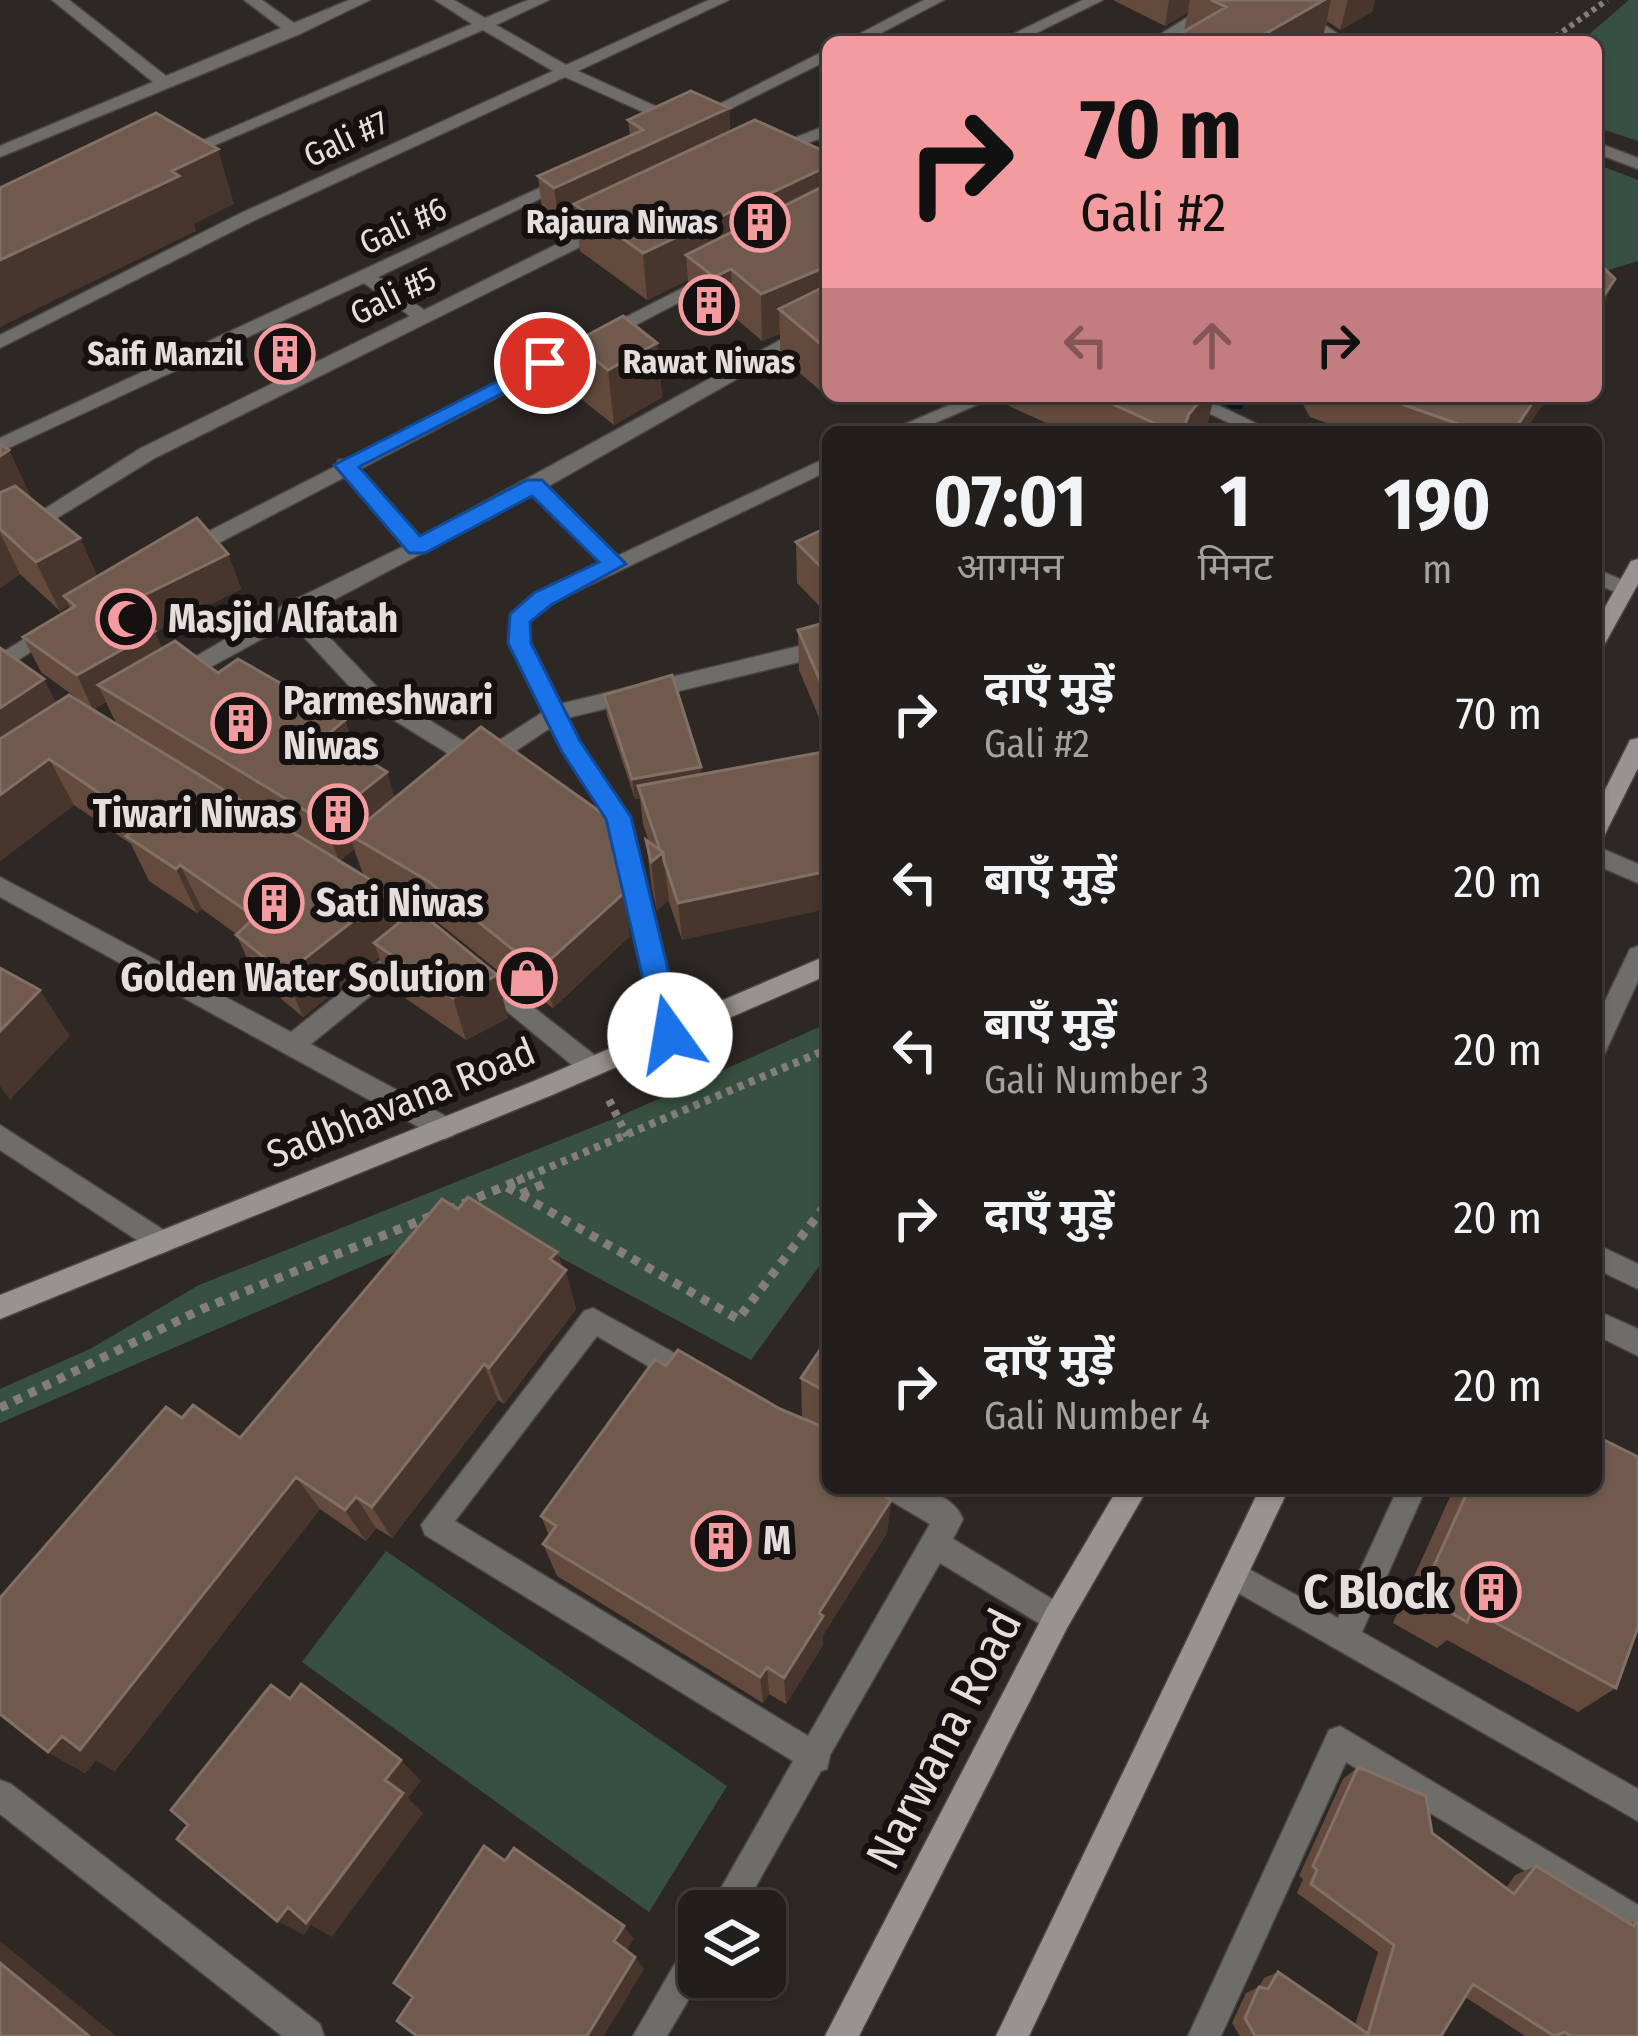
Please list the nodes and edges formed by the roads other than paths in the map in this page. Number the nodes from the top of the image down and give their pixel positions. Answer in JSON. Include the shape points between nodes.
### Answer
{"nodes":[{"id":1,"x":60,"y":0,"type":"edge"},
{"id":2,"x":252,"y":0,"type":"edge"},
{"id":3,"x":362,"y":0,"type":"edge"},
{"id":4,"x":443,"y":0,"type":"edge"},
{"id":5,"x":541,"y":0,"type":"edge"},
{"id":6,"x":722,"y":0,"type":"edge"},
{"id":7,"x":936,"y":0,"type":"edge"},
{"id":8,"x":1095,"y":0,"type":"edge"},
{"id":9,"x":1194,"y":0,"type":"edge"},
{"id":10,"x":1276,"y":0,"type":"edge"},
{"id":11,"x":1219,"y":5,"type":"edge"},
{"id":12,"x":486,"y":24,"type":"junction"},
{"id":13,"x":295,"y":31,"type":"junction"},
{"id":14,"x":864,"y":36,"type":"edge"},
{"id":15,"x":1018,"y":36,"type":"edge"},
{"id":16,"x":1166,"y":36,"type":"edge"},
{"id":17,"x":1333,"y":36,"type":"edge"},
{"id":18,"x":822,"y":57,"type":"edge"},
{"id":19,"x":566,"y":72,"type":"junction"},
{"id":20,"x":162,"y":81,"type":"junction"},
{"id":21,"x":686,"y":125,"type":"junction"},
{"id":22,"x":822,"y":132,"type":"edge"},
{"id":23,"x":666,"y":135,"type":"edge"},
{"id":24,"x":717,"y":138,"type":"edge"},
{"id":25,"x":1602,"y":149,"type":"edge"},
{"id":26,"x":0,"y":152,"type":"edge"},
{"id":27,"x":758,"y":156,"type":"edge"},
{"id":28,"x":166,"y":160,"type":"edge"},
{"id":29,"x":1638,"y":164,"type":"edge"},
{"id":30,"x":584,"y":173,"type":"edge"},
{"id":31,"x":626,"y":218,"type":"edge"},
{"id":32,"x":741,"y":263,"type":"edge"},
{"id":33,"x":365,"y":276,"type":"junction"},
{"id":34,"x":420,"y":315,"type":"junction"},
{"id":35,"x":822,"y":323,"type":"edge"},
{"id":36,"x":0,"y":342,"type":"edge"},
{"id":37,"x":973,"y":402,"type":"edge"},
{"id":38,"x":1180,"y":402,"type":"edge"},
{"id":39,"x":1221,"y":413,"type":"junction"},
{"id":40,"x":911,"y":426,"type":"edge"},
{"id":41,"x":1213,"y":426,"type":"edge"},
{"id":42,"x":1251,"y":426,"type":"edge"},
{"id":43,"x":0,"y":446,"type":"edge"},
{"id":44,"x":345,"y":465,"type":"junction"},
{"id":45,"x":822,"y":467,"type":"edge"},
{"id":46,"x":535,"y":485,"type":"junction"},
{"id":47,"x":0,"y":546,"type":"edge"},
{"id":48,"x":417,"y":547,"type":"junction"},
{"id":49,"x":614,"y":564,"type":"junction"},
{"id":50,"x":161,"y":566,"type":"edge"},
{"id":51,"x":1638,"y":566,"type":"edge"},
{"id":52,"x":1602,"y":579,"type":"edge"},
{"id":53,"x":1625,"y":589,"type":"junction"},
{"id":54,"x":291,"y":610,"type":"junction"},
{"id":55,"x":65,"y":621,"type":"edge"},
{"id":56,"x":1602,"y":631,"type":"edge"},
{"id":57,"x":822,"y":648,"type":"edge"},
{"id":58,"x":7,"y":664,"type":"edge"},
{"id":59,"x":152,"y":691,"type":"edge"},
{"id":60,"x":557,"y":713,"type":"junction"},
{"id":61,"x":1638,"y":746,"type":"edge"},
{"id":62,"x":1602,"y":818,"type":"edge"},
{"id":63,"x":1602,"y":858,"type":"edge"},
{"id":64,"x":1638,"y":874,"type":"edge"},
{"id":65,"x":0,"y":886,"type":"edge"},
{"id":66,"x":430,"y":935,"type":"edge"},
{"id":67,"x":1638,"y":956,"type":"edge"},
{"id":68,"x":463,"y":962,"type":"edge"},
{"id":69,"x":822,"y":968,"type":"edge"},
{"id":70,"x":1602,"y":1033,"type":"edge"},
{"id":71,"x":670,"y":1035,"type":"junction"},
{"id":72,"x":295,"y":1043,"type":"junction"},
{"id":73,"x":592,"y":1066,"type":"junction"},
{"id":74,"x":444,"y":1128,"type":"junction"},
{"id":75,"x":0,"y":1136,"type":"edge"},
{"id":76,"x":161,"y":1242,"type":"junction"},
{"id":77,"x":1602,"y":1259,"type":"edge"},
{"id":78,"x":1638,"y":1277,"type":"edge"},
{"id":79,"x":0,"y":1307,"type":"edge"},
{"id":80,"x":1602,"y":1325,"type":"edge"},
{"id":81,"x":1638,"y":1343,"type":"edge"},
{"id":82,"x":728,"y":1397,"type":"edge"},
{"id":83,"x":906,"y":1494,"type":"edge"},
{"id":84,"x":1130,"y":1494,"type":"edge"},
{"id":85,"x":1271,"y":1494,"type":"edge"},
{"id":86,"x":1409,"y":1494,"type":"edge"},
{"id":87,"x":937,"y":1546,"type":"junction"},
{"id":88,"x":1234,"y":1575,"type":"junction"},
{"id":89,"x":1057,"y":1618,"type":"junction"},
{"id":90,"x":1345,"y":1637,"type":"junction"},
{"id":91,"x":815,"y":1759,"type":"junction"},
{"id":92,"x":0,"y":1795,"type":"edge"},
{"id":93,"x":1638,"y":1806,"type":"edge"},
{"id":94,"x":737,"y":1890,"type":"edge"},
{"id":95,"x":1638,"y":1923,"type":"edge"},
{"id":96,"x":678,"y":1987,"type":"edge"},
{"id":97,"x":1020,"y":2032,"type":"edge"},
{"id":98,"x":308,"y":2036,"type":"edge"},
{"id":99,"x":649,"y":2036,"type":"edge"},
{"id":100,"x":841,"y":2036,"type":"edge"},
{"id":101,"x":1204,"y":2036,"type":"edge"}],
"edges":[{"from":1,"to":20,"type":"street"},
{"from":2,"to":13,"type":"street"},
{"from":3,"to":13,"type":"street"},
{"from":4,"to":12,"type":"street"},
{"from":5,"to":12,"type":"street"},
{"from":6,"to":19,"type":"street","name":"Gali #7"},
{"from":7,"to":14,"type":"street"},
{"from":8,"to":15,"type":"street"},
{"from":9,"to":11,"type":"street"},
{"from":10,"to":17,"type":"street"},
{"from":11,"to":16,"type":"street"},
{"from":12,"to":19,"type":"street"},
{"from":12,"to":28,"type":"street"},
{"from":13,"to":20,"type":"street"},
{"from":18,"to":21,"type":"street"},
{"from":19,"to":21,"type":"street"},
{"from":19,"to":36,"type":"street","name":"Gali #7","via":[[245,218]]},
{"from":20,"to":26,"type":"street"},
{"from":21,"to":23,"type":"street"},
{"from":21,"to":24,"type":"street"},
{"from":22,"to":27,"type":"street"},
{"from":25,"to":29,"type":"street"},
{"from":30,"to":33,"type":"street","name":"Gali #6"},
{"from":31,"to":34,"type":"street","name":"Gali #5"},
{"from":32,"to":44,"type":"street"},
{"from":33,"to":34,"type":"street"},
{"from":33,"to":43,"type":"street","name":"Gali #6"},
{"from":34,"to":47,"type":"street","name":"Gali #5","via":[[148,453]]},
{"from":35,"to":46,"type":"street"},
{"from":37,"to":40,"type":"street"},
{"from":38,"to":39,"type":"street"},
{"from":39,"to":41,"type":"street"},
{"from":39,"to":42,"type":"street"},
{"from":44,"to":48,"type":"street"},
{"from":44,"to":50,"type":"street"},
{"from":45,"to":49,"type":"street"},
{"from":46,"to":48,"type":"street"},
{"from":46,"to":49,"type":"street"},
{"from":48,"to":54,"type":"street"},
{"from":49,"to":60,"type":"street","via":[[518,620],[520,643]]},
{"from":51,"to":53,"type":"main road"},
{"from":52,"to":53,"type":"street"},
{"from":53,"to":56,"type":"main road"},
{"from":54,"to":59,"type":"street"},
{"from":54,"to":60,"type":"street","via":[[371,695],[472,770]]},
{"from":55,"to":58,"type":"street"},
{"from":57,"to":60,"type":"street"},
{"from":60,"to":71,"type":"street","via":[[570,746],[630,814]]},
{"from":61,"to":62,"type":"main road"},
{"from":63,"to":64,"type":"street"},
{"from":65,"to":72,"type":"street"},
{"from":66,"to":72,"type":"street"},
{"from":67,"to":70,"type":"street"},
{"from":68,"to":73,"type":"street"},
{"from":69,"to":71,"type":"main road","name":"Sadbhavana Road"},
{"from":71,"to":73,"type":"main road","name":"Sadbhavana Road"},
{"from":72,"to":74,"type":"street"},
{"from":73,"to":74,"type":"main road","name":"Sadbhavana Road"},
{"from":74,"to":76,"type":"main road","name":"Sadbhavana Road"},
{"from":75,"to":76,"type":"street"},
{"from":76,"to":79,"type":"main road","name":"Sadbhavana Road"},
{"from":77,"to":78,"type":"street"},
{"from":80,"to":81,"type":"street"},
{"from":82,"to":91,"type":"street","via":[[592,1320],[435,1525]]},
{"from":83,"to":87,"type":"street","via":[[949,1519]]},
{"from":84,"to":89,"type":"main road","name":"Narwana Road"},
{"from":85,"to":88,"type":"main road"},
{"from":86,"to":90,"type":"street"},
{"from":87,"to":89,"type":"street"},
{"from":87,"to":91,"type":"street"},
{"from":88,"to":90,"type":"street"},
{"from":88,"to":97,"type":"main road"},
{"from":89,"to":100,"type":"main road","name":"Narwana Road"},
{"from":90,"to":93,"type":"street"},
{"from":91,"to":94,"type":"street"},
{"from":92,"to":98,"type":"street"},
{"from":95,"to":101,"type":"street","via":[[1340,1741]]},
{"from":96,"to":99,"type":"street"}]}
